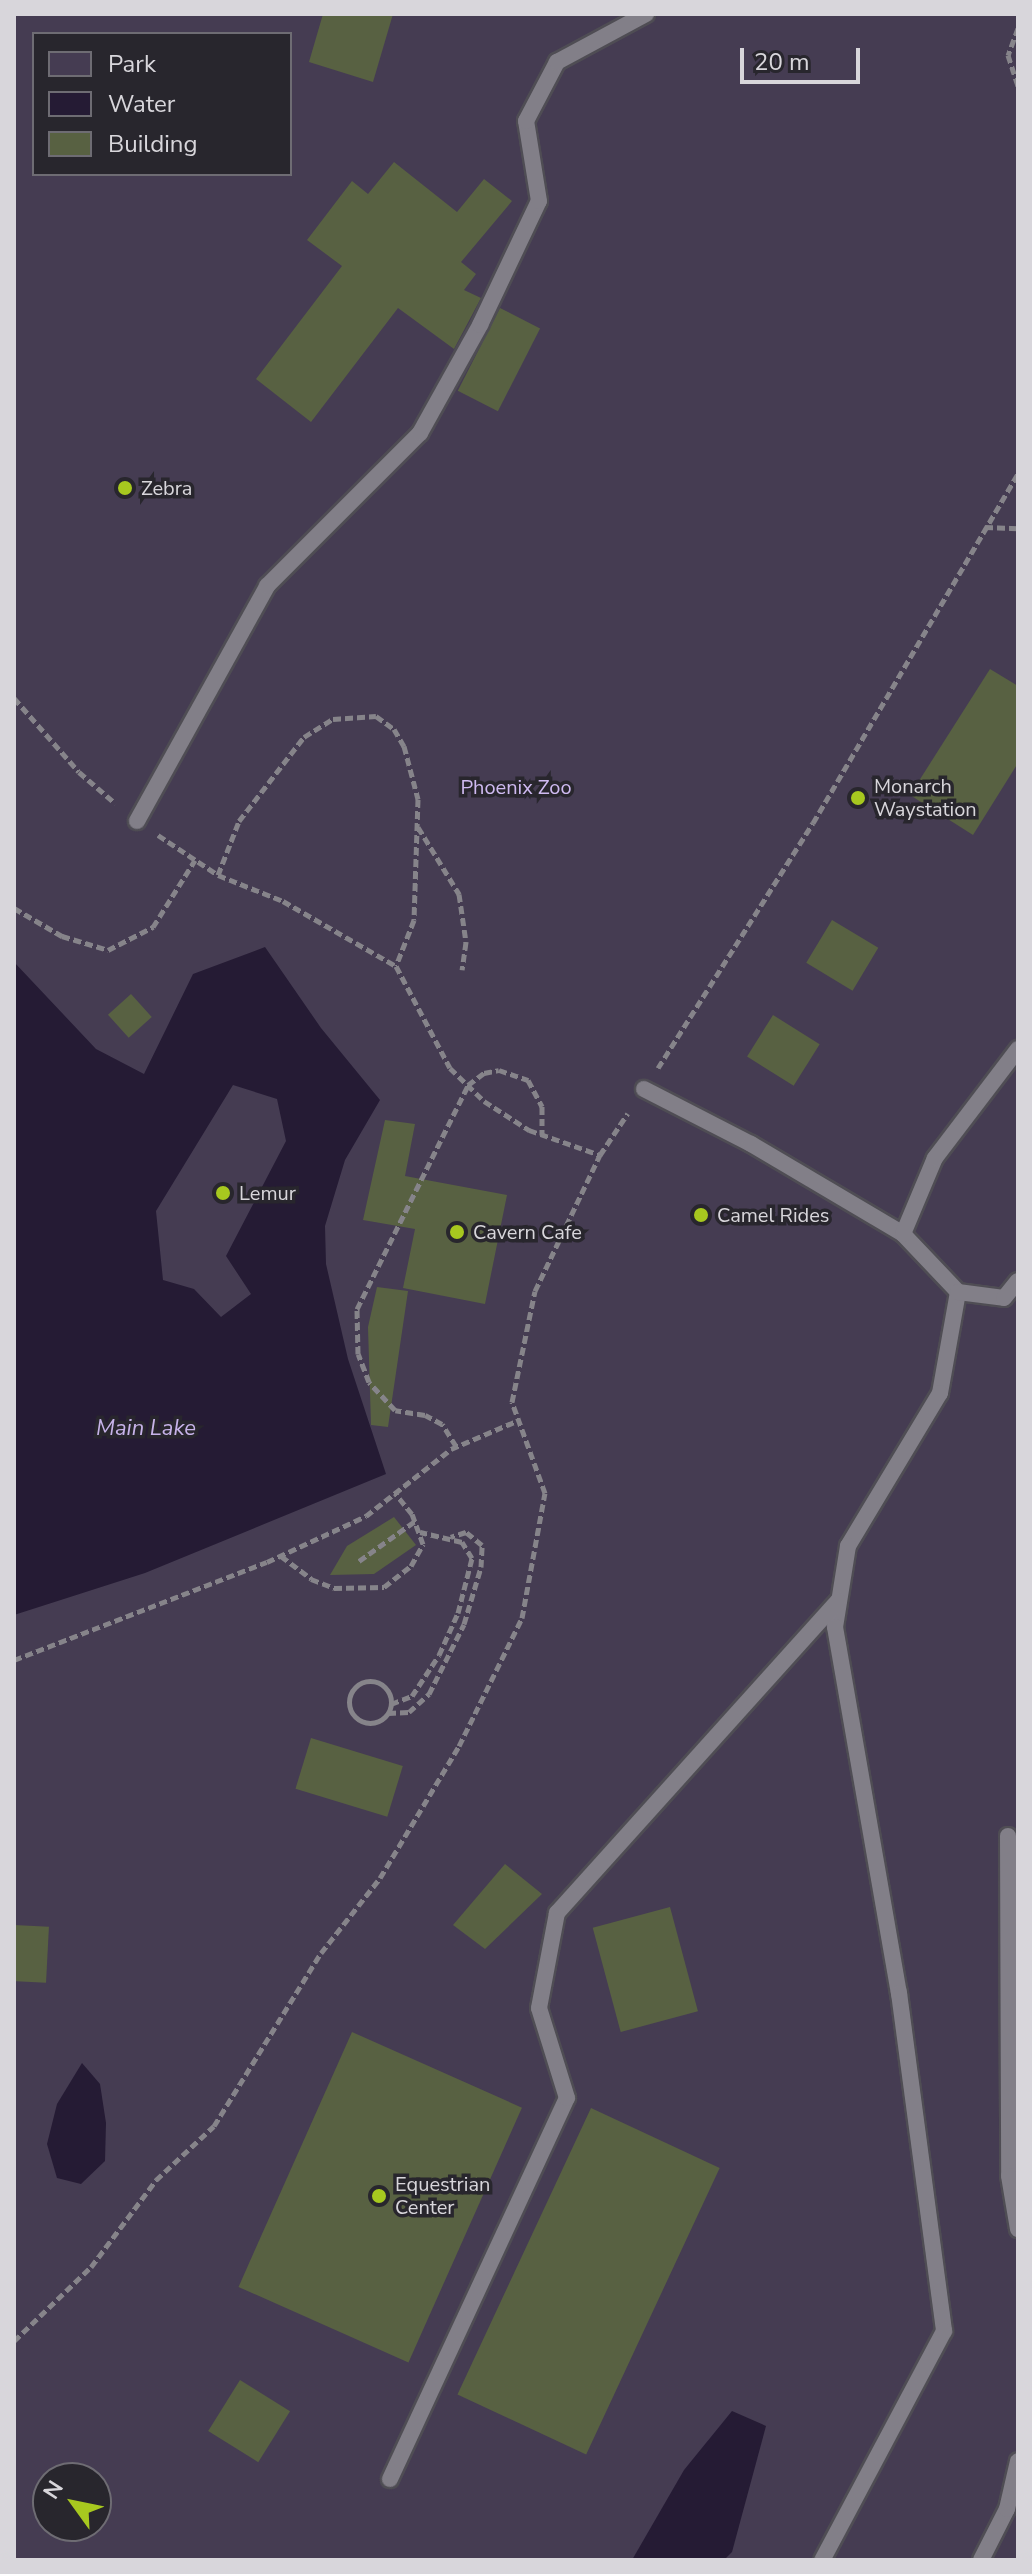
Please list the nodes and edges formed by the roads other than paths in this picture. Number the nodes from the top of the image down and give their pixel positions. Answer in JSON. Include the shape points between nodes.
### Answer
{"nodes":[{"id":1,"x":646,"y":14,"type":"edge"},
{"id":2,"x":137,"y":821,"type":"road end"},
{"id":3,"x":1018,"y":1049,"type":"edge"},
{"id":4,"x":644,"y":1089,"type":"road end"},
{"id":5,"x":903,"y":1234,"type":"junction"},
{"id":6,"x":1018,"y":1281,"type":"edge"},
{"id":7,"x":958,"y":1292,"type":"junction"},
{"id":8,"x":839,"y":1599,"type":"junction"},
{"id":9,"x":1008,"y":1836,"type":"dead end"},
{"id":10,"x":1018,"y":2229,"type":"edge"},
{"id":11,"x":1018,"y":2461,"type":"edge"},
{"id":12,"x":390,"y":2479,"type":"dead end"},
{"id":13,"x":822,"y":2560,"type":"edge"},
{"id":14,"x":981,"y":2560,"type":"edge"}],
"edges":[{"from":1,"to":2,"type":"lane","via":[[557,62],[526,121],[539,201],[428,420],[267,586]]},
{"from":3,"to":5,"type":"lane","via":[[935,1158]]},
{"from":4,"to":5,"type":"lane","via":[[751,1144]]},
{"from":5,"to":7,"type":"lane"},
{"from":6,"to":7,"type":"lane","via":[[1004,1298]]},
{"from":7,"to":8,"type":"lane","via":[[940,1393],[848,1546]]},
{"from":8,"to":12,"type":"lane","via":[[557,1913],[539,2008],[567,2098]]},
{"from":8,"to":13,"type":"lane","via":[[835,1627],[899,1993],[944,2331]]},
{"from":9,"to":10,"type":"lane","via":[[1009,2176]]},
{"from":11,"to":14,"type":"lane","via":[[1007,2509]]}]}
